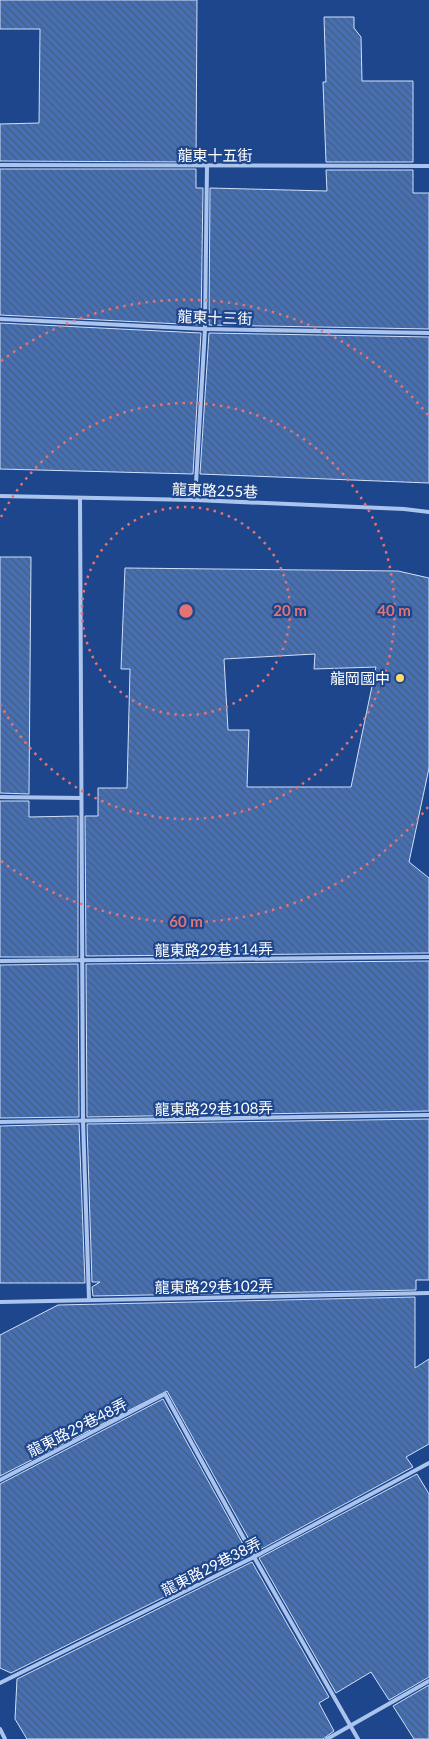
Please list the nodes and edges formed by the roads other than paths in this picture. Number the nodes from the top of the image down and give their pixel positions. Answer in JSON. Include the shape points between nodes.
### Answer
{"nodes":[{"id":1,"x":0,"y":165,"type":"edge"},
{"id":2,"x":207,"y":166,"type":"junction"},
{"id":3,"x":429,"y":166,"type":"edge"},
{"id":4,"x":0,"y":319,"type":"edge"},
{"id":5,"x":204,"y":329,"type":"junction"},
{"id":6,"x":429,"y":334,"type":"edge"},
{"id":7,"x":0,"y":496,"type":"edge"},
{"id":8,"x":80,"y":499,"type":"junction"},
{"id":9,"x":195,"y":500,"type":"junction"},
{"id":10,"x":429,"y":512,"type":"edge"},
{"id":11,"x":0,"y":797,"type":"edge"},
{"id":12,"x":81,"y":798,"type":"junction"},
{"id":13,"x":429,"y":957,"type":"edge"},
{"id":14,"x":0,"y":961,"type":"edge"},
{"id":15,"x":82,"y":961,"type":"junction"},
{"id":16,"x":429,"y":1115,"type":"edge"},
{"id":17,"x":84,"y":1121,"type":"junction"},
{"id":18,"x":0,"y":1122,"type":"edge"},
{"id":19,"x":429,"y":1293,"type":"edge"},
{"id":20,"x":89,"y":1299,"type":"junction"},
{"id":21,"x":0,"y":1302,"type":"edge"},
{"id":22,"x":429,"y":1463,"type":"edge"},
{"id":23,"x":0,"y":1480,"type":"edge"},
{"id":24,"x":254,"y":1558,"type":"junction"},
{"id":25,"x":0,"y":1682,"type":"edge"},
{"id":26,"x":429,"y":1682,"type":"edge"},
{"id":27,"x":350,"y":1726,"type":"junction"},
{"id":28,"x":0,"y":1729,"type":"edge"},
{"id":29,"x":5,"y":1739,"type":"edge"},
{"id":30,"x":327,"y":1739,"type":"edge"},
{"id":31,"x":358,"y":1739,"type":"edge"}],
"edges":[{"from":1,"to":2,"type":"lane","name":"龍東十五街"},
{"from":2,"to":3,"type":"lane","name":"龍東十五街"},
{"from":2,"to":5,"type":"lane"},
{"from":4,"to":5,"type":"lane","name":"龍東十三街"},
{"from":5,"to":6,"type":"lane","name":"龍東十三街"},
{"from":5,"to":9,"type":"lane"},
{"from":7,"to":8,"type":"lane","name":"龍東路255巷"},
{"from":8,"to":9,"type":"lane","name":"龍東路255巷"},
{"from":8,"to":12,"type":"lane"},
{"from":9,"to":10,"type":"lane","name":"龍東路255巷"},
{"from":11,"to":12,"type":"lane"},
{"from":12,"to":15,"type":"lane"},
{"from":13,"to":15,"type":"lane","name":"龍東路29巷114弄"},
{"from":14,"to":15,"type":"lane","name":"龍東路29巷114弄"},
{"from":15,"to":17,"type":"lane"},
{"from":16,"to":17,"type":"lane","name":"龍東路29巷108弄"},
{"from":17,"to":18,"type":"lane","name":"龍東路29巷108弄"},
{"from":17,"to":20,"type":"lane"},
{"from":19,"to":20,"type":"lane","name":"龍東路29巷102弄"},
{"from":20,"to":21,"type":"lane","name":"龍東路29巷102弄"},
{"from":22,"to":24,"type":"lane","name":"龍東路29巷38弄"},
{"from":23,"to":24,"type":"lane","name":"龍東路29巷48弄","via":[[165,1394]]},
{"from":24,"to":25,"type":"lane","name":"龍東路29巷38弄"},
{"from":24,"to":27,"type":"lane"},
{"from":26,"to":27,"type":"lane"},
{"from":27,"to":30,"type":"lane"},
{"from":27,"to":31,"type":"lane"},
{"from":28,"to":29,"type":"lane"}]}
